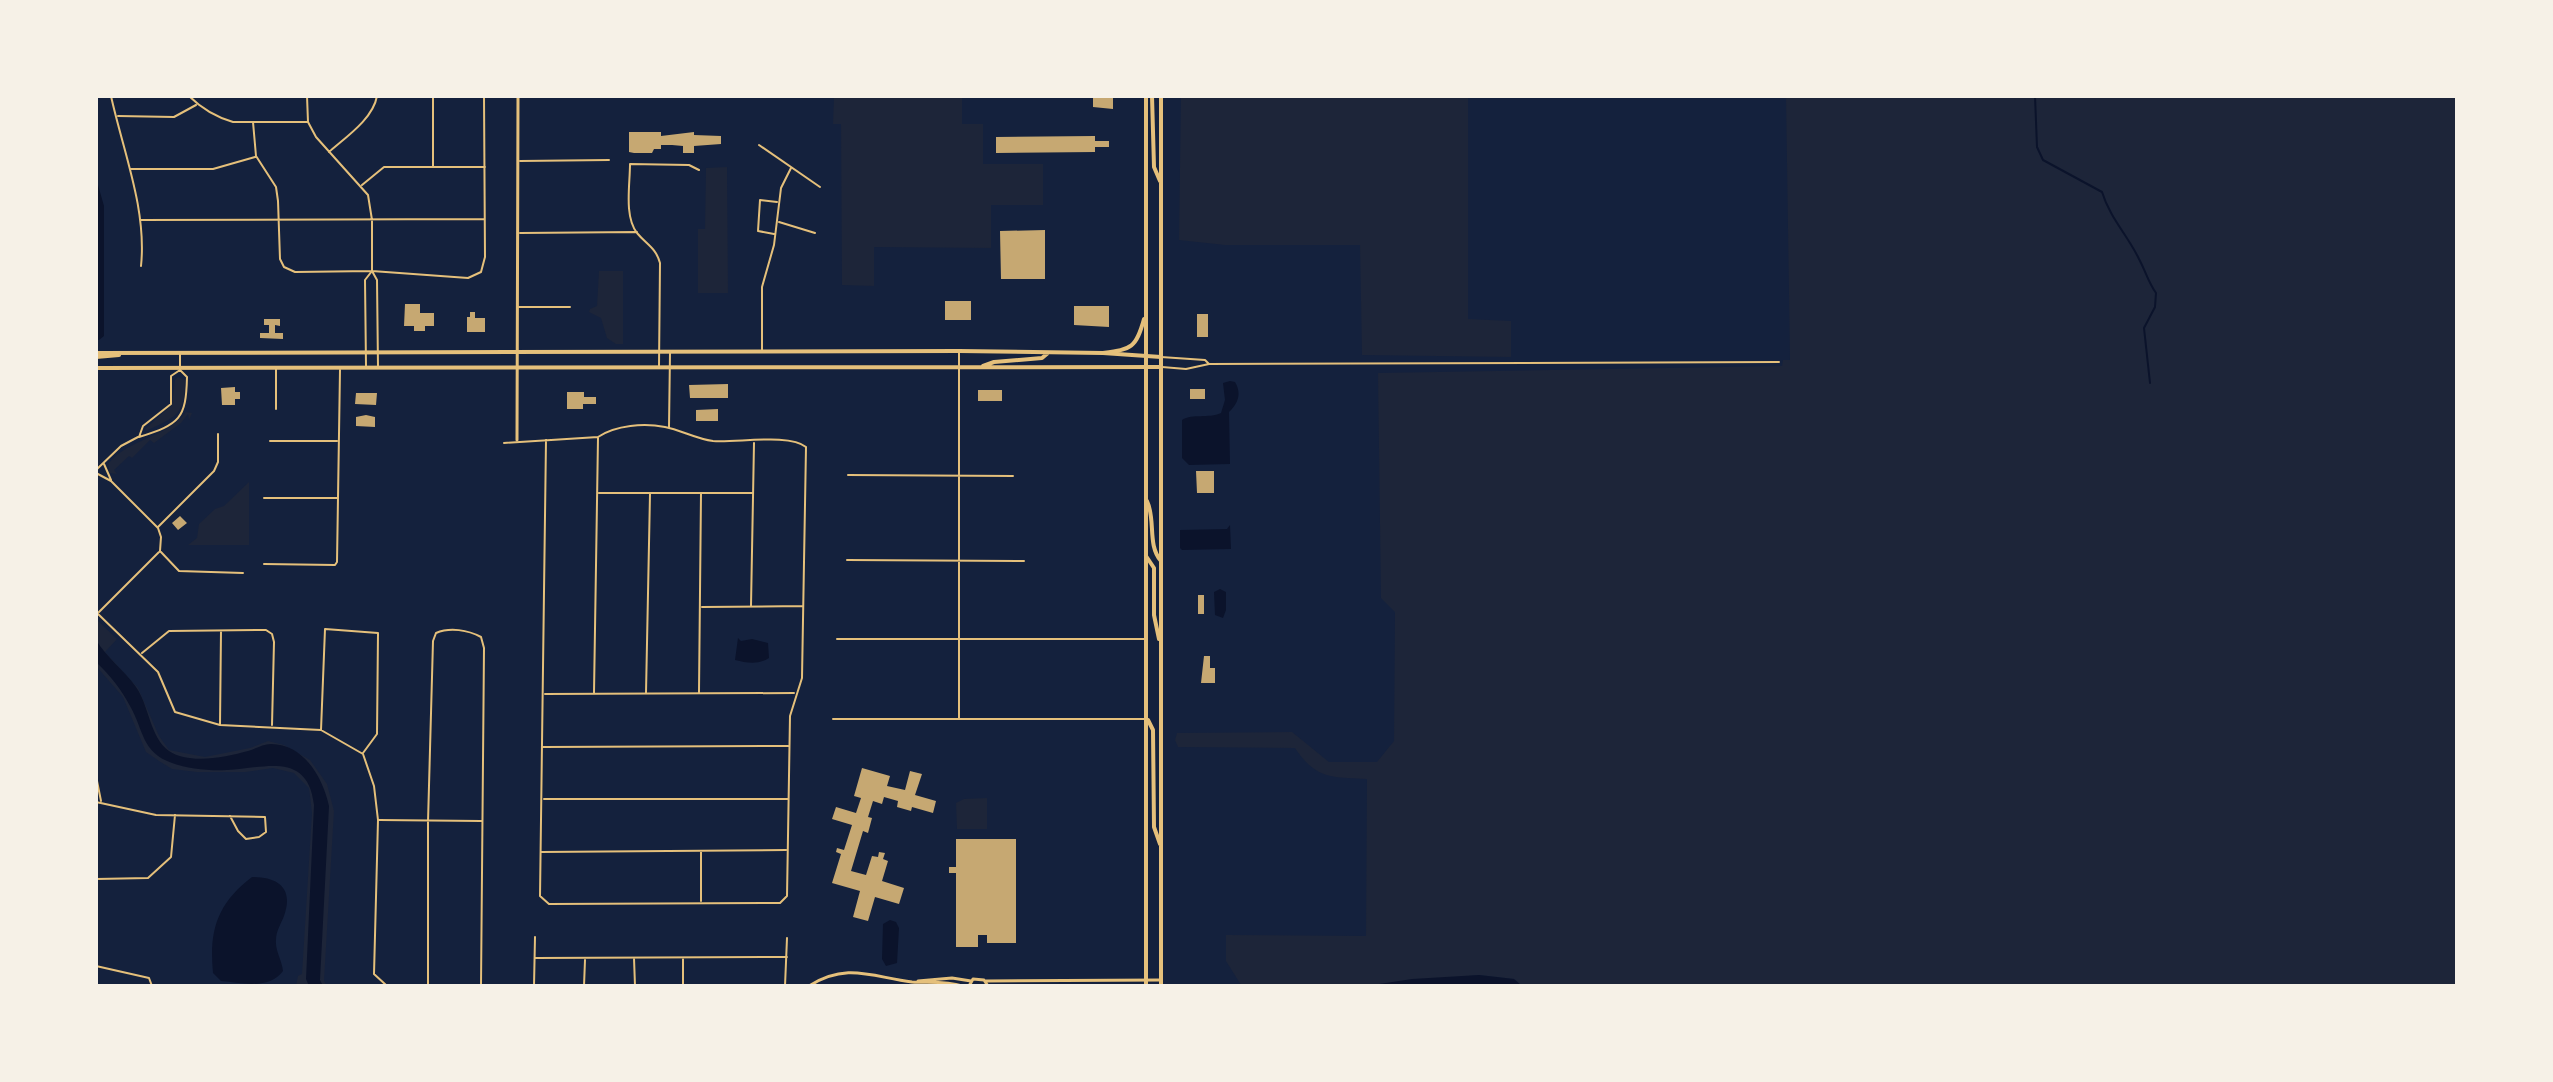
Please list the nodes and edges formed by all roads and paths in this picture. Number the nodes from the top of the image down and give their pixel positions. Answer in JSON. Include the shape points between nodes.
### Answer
{"nodes":[{"id":1,"x":111,"y":96,"type":"edge"},
{"id":2,"x":189,"y":96,"type":"edge"},
{"id":3,"x":307,"y":96,"type":"edge"},
{"id":4,"x":377,"y":96,"type":"edge"},
{"id":5,"x":433,"y":96,"type":"edge"},
{"id":6,"x":484,"y":96,"type":"edge"},
{"id":7,"x":518,"y":96,"type":"edge"},
{"id":8,"x":1149,"y":96,"type":"edge"},
{"id":9,"x":1161,"y":96,"type":"edge"},
{"id":10,"x":197,"y":104,"type":"junction"},
{"id":11,"x":116,"y":116,"type":"junction"},
{"id":12,"x":253,"y":122,"type":"junction"},
{"id":13,"x":308,"y":122,"type":"junction"},
{"id":14,"x":759,"y":145,"type":"dead end"},
{"id":15,"x":328,"y":153,"type":"junction"},
{"id":16,"x":256,"y":156,"type":"junction"},
{"id":17,"x":609,"y":160,"type":"dead end"},
{"id":18,"x":518,"y":161,"type":"junction"},
{"id":19,"x":433,"y":167,"type":"junction"},
{"id":20,"x":485,"y":167,"type":"junction"},
{"id":21,"x":791,"y":168,"type":"junction"},
{"id":22,"x":129,"y":169,"type":"junction"},
{"id":23,"x":699,"y":170,"type":"dead end"},
{"id":24,"x":1161,"y":183,"type":"junction"},
{"id":25,"x":361,"y":186,"type":"junction"},
{"id":26,"x":820,"y":187,"type":"dead end"},
{"id":27,"x":778,"y":202,"type":"junction"},
{"id":28,"x":485,"y":219,"type":"junction"},
{"id":29,"x":140,"y":220,"type":"junction"},
{"id":30,"x":279,"y":220,"type":"junction"},
{"id":31,"x":372,"y":220,"type":"junction"},
{"id":32,"x":778,"y":222,"type":"junction"},
{"id":33,"x":637,"y":232,"type":"junction"},
{"id":34,"x":519,"y":233,"type":"junction"},
{"id":35,"x":815,"y":233,"type":"dead end"},
{"id":36,"x":776,"y":235,"type":"junction"},
{"id":37,"x":141,"y":266,"type":"dead end"},
{"id":38,"x":372,"y":271,"type":"junction"},
{"id":39,"x":518,"y":307,"type":"junction"},
{"id":40,"x":570,"y":307,"type":"dead end"},
{"id":41,"x":1146,"y":313,"type":"junction"},
{"id":42,"x":959,"y":351,"type":"junction"},
{"id":43,"x":366,"y":352,"type":"junction"},
{"id":44,"x":378,"y":352,"type":"junction"},
{"id":45,"x":659,"y":352,"type":"junction"},
{"id":46,"x":670,"y":352,"type":"junction"},
{"id":47,"x":762,"y":352,"type":"junction"},
{"id":48,"x":1048,"y":352,"type":"junction"},
{"id":49,"x":180,"y":353,"type":"junction"},
{"id":50,"x":517,"y":353,"type":"junction"},
{"id":51,"x":1103,"y":353,"type":"junction"},
{"id":52,"x":96,"y":355,"type":"edge"},
{"id":53,"x":1146,"y":356,"type":"junction"},
{"id":54,"x":1161,"y":357,"type":"junction"},
{"id":55,"x":1779,"y":362,"type":"dead end"},
{"id":56,"x":1209,"y":364,"type":"junction"},
{"id":57,"x":659,"y":367,"type":"junction"},
{"id":58,"x":670,"y":367,"type":"junction"},
{"id":59,"x":959,"y":367,"type":"junction"},
{"id":60,"x":981,"y":367,"type":"junction"},
{"id":61,"x":1146,"y":367,"type":"junction"},
{"id":62,"x":1161,"y":367,"type":"junction"},
{"id":63,"x":96,"y":368,"type":"edge"},
{"id":64,"x":276,"y":368,"type":"junction"},
{"id":65,"x":340,"y":368,"type":"junction"},
{"id":66,"x":366,"y":368,"type":"junction"},
{"id":67,"x":378,"y":368,"type":"junction"},
{"id":68,"x":180,"y":369,"type":"junction"},
{"id":69,"x":517,"y":369,"type":"junction"},
{"id":70,"x":276,"y":409,"type":"dead end"},
{"id":71,"x":669,"y":428,"type":"junction"},
{"id":72,"x":218,"y":434,"type":"dead end"},
{"id":73,"x":139,"y":437,"type":"junction"},
{"id":74,"x":598,"y":437,"type":"junction"},
{"id":75,"x":517,"y":440,"type":"junction"},
{"id":76,"x":546,"y":440,"type":"junction"},
{"id":77,"x":270,"y":441,"type":"dead end"},
{"id":78,"x":338,"y":441,"type":"junction"},
{"id":79,"x":754,"y":441,"type":"junction"},
{"id":80,"x":504,"y":443,"type":"dead end"},
{"id":81,"x":104,"y":463,"type":"junction"},
{"id":82,"x":96,"y":472,"type":"edge"},
{"id":83,"x":848,"y":475,"type":"dead end"},
{"id":84,"x":960,"y":475,"type":"junction"},
{"id":85,"x":1013,"y":476,"type":"dead end"},
{"id":86,"x":111,"y":481,"type":"junction"},
{"id":87,"x":598,"y":493,"type":"junction"},
{"id":88,"x":701,"y":493,"type":"junction"},
{"id":89,"x":753,"y":493,"type":"junction"},
{"id":90,"x":650,"y":494,"type":"junction"},
{"id":91,"x":264,"y":498,"type":"dead end"},
{"id":92,"x":338,"y":498,"type":"junction"},
{"id":93,"x":1146,"y":499,"type":"junction"},
{"id":94,"x":158,"y":528,"type":"junction"},
{"id":95,"x":160,"y":551,"type":"junction"},
{"id":96,"x":1146,"y":556,"type":"junction"},
{"id":97,"x":847,"y":560,"type":"dead end"},
{"id":98,"x":959,"y":560,"type":"junction"},
{"id":99,"x":1024,"y":561,"type":"dead end"},
{"id":100,"x":1162,"y":562,"type":"junction"},
{"id":101,"x":264,"y":564,"type":"dead end"},
{"id":102,"x":243,"y":573,"type":"dead end"},
{"id":103,"x":751,"y":606,"type":"junction"},
{"id":104,"x":804,"y":606,"type":"junction"},
{"id":105,"x":701,"y":607,"type":"junction"},
{"id":106,"x":97,"y":613,"type":"edge"},
{"id":107,"x":221,"y":629,"type":"junction"},
{"id":108,"x":959,"y":637,"type":"junction"},
{"id":109,"x":837,"y":639,"type":"dead end"},
{"id":110,"x":1146,"y":639,"type":"junction"},
{"id":111,"x":1161,"y":650,"type":"junction"},
{"id":112,"x":141,"y":654,"type":"junction"},
{"id":113,"x":594,"y":693,"type":"junction"},
{"id":114,"x":797,"y":693,"type":"junction"},
{"id":115,"x":544,"y":694,"type":"junction"},
{"id":116,"x":646,"y":694,"type":"junction"},
{"id":117,"x":699,"y":694,"type":"junction"},
{"id":118,"x":833,"y":719,"type":"dead end"},
{"id":119,"x":959,"y":719,"type":"junction"},
{"id":120,"x":1147,"y":719,"type":"junction"},
{"id":121,"x":220,"y":725,"type":"junction"},
{"id":122,"x":272,"y":726,"type":"junction"},
{"id":123,"x":321,"y":730,"type":"junction"},
{"id":124,"x":96,"y":736,"type":"edge"},
{"id":125,"x":789,"y":746,"type":"junction"},
{"id":126,"x":543,"y":747,"type":"junction"},
{"id":127,"x":363,"y":754,"type":"junction"},
{"id":128,"x":96,"y":756,"type":"edge"},
{"id":129,"x":96,"y":776,"type":"edge"},
{"id":130,"x":542,"y":799,"type":"junction"},
{"id":131,"x":788,"y":799,"type":"junction"},
{"id":132,"x":96,"y":802,"type":"edge"},
{"id":133,"x":101,"y":802,"type":"junction"},
{"id":134,"x":175,"y":815,"type":"junction"},
{"id":135,"x":230,"y":816,"type":"junction"},
{"id":136,"x":378,"y":820,"type":"junction"},
{"id":137,"x":482,"y":821,"type":"junction"},
{"id":138,"x":428,"y":822,"type":"junction"},
{"id":139,"x":1161,"y":846,"type":"junction"},
{"id":140,"x":701,"y":850,"type":"junction"},
{"id":141,"x":788,"y":850,"type":"junction"},
{"id":142,"x":540,"y":852,"type":"junction"},
{"id":143,"x":96,"y":879,"type":"edge"},
{"id":144,"x":701,"y":904,"type":"junction"},
{"id":145,"x":535,"y":937,"type":"dead end"},
{"id":146,"x":787,"y":938,"type":"dead end"},
{"id":147,"x":634,"y":957,"type":"junction"},
{"id":148,"x":683,"y":957,"type":"junction"},
{"id":149,"x":787,"y":957,"type":"junction"},
{"id":150,"x":536,"y":958,"type":"junction"},
{"id":151,"x":585,"y":959,"type":"junction"},
{"id":152,"x":96,"y":966,"type":"edge"},
{"id":153,"x":910,"y":981,"type":"junction"},
{"id":154,"x":1146,"y":983,"type":"edge"},
{"id":155,"x":1161,"y":983,"type":"edge"},
{"id":156,"x":970,"y":984,"type":"edge"},
{"id":157,"x":987,"y":984,"type":"edge"},
{"id":158,"x":152,"y":986,"type":"edge"},
{"id":159,"x":426,"y":986,"type":"edge"},
{"id":160,"x":481,"y":986,"type":"edge"},
{"id":161,"x":534,"y":986,"type":"edge"},
{"id":162,"x":584,"y":986,"type":"edge"},
{"id":163,"x":635,"y":986,"type":"edge"},
{"id":164,"x":683,"y":986,"type":"edge"},
{"id":165,"x":785,"y":986,"type":"edge"},
{"id":166,"x":809,"y":986,"type":"edge"},
{"id":167,"x":962,"y":986,"type":"edge"}],
"edges":[{"from":1,"to":11,"type":"street"},
{"from":2,"to":10,"type":"street"},
{"from":3,"to":13,"type":"street"},
{"from":4,"to":15,"type":"street","via":[[364,119]]},
{"from":5,"to":19,"type":"street"},
{"from":6,"to":20,"type":"street"},
{"from":7,"to":18,"type":"street"},
{"from":8,"to":24,"type":"main road","via":[[1154,167]]},
{"from":8,"to":41,"type":"main road"},
{"from":9,"to":24,"type":"main road"},
{"from":10,"to":11,"type":"street","via":[[174,117]]},
{"from":10,"to":12,"type":"street","via":[[222,119]]},
{"from":11,"to":22,"type":"street"},
{"from":12,"to":13,"type":"street"},
{"from":12,"to":16,"type":"street"},
{"from":13,"to":15,"type":"street"},
{"from":14,"to":21,"type":"street"},
{"from":15,"to":25,"type":"street"},
{"from":16,"to":22,"type":"street","via":[[213,169]]},
{"from":16,"to":30,"type":"street","via":[[276,187]]},
{"from":17,"to":18,"type":"street"},
{"from":18,"to":34,"type":"street"},
{"from":19,"to":20,"type":"street"},
{"from":19,"to":25,"type":"street","via":[[384,167]]},
{"from":20,"to":28,"type":"street"},
{"from":21,"to":26,"type":"street"},
{"from":21,"to":27,"type":"street"},
{"from":22,"to":29,"type":"street"},
{"from":23,"to":33,"type":"street","via":[[689,165],[630,164],[630,218]]},
{"from":24,"to":54,"type":"main road"},
{"from":25,"to":31,"type":"street"},
{"from":27,"to":32,"type":"street"},
{"from":27,"to":36,"type":"street","via":[[760,200],[758,231]]},
{"from":28,"to":31,"type":"street"},
{"from":28,"to":38,"type":"street","via":[[485,257],[474,277]]},
{"from":29,"to":30,"type":"street"},
{"from":29,"to":37,"type":"street"},
{"from":30,"to":31,"type":"street"},
{"from":30,"to":38,"type":"street","via":[[284,267],[295,272]]},
{"from":31,"to":38,"type":"street"},
{"from":32,"to":35,"type":"street"},
{"from":32,"to":36,"type":"street"},
{"from":33,"to":34,"type":"street"},
{"from":33,"to":45,"type":"street","via":[[654,248],[660,263]]},
{"from":34,"to":39,"type":"street"},
{"from":36,"to":47,"type":"street","via":[[762,287]]},
{"from":38,"to":43,"type":"street","via":[[365,280]]},
{"from":38,"to":44,"type":"street","via":[[377,280]]},
{"from":39,"to":40,"type":"street"},
{"from":39,"to":50,"type":"street"},
{"from":41,"to":51,"type":"main road","via":[[1134,345]]},
{"from":41,"to":53,"type":"main road"},
{"from":42,"to":47,"type":"main road"},
{"from":42,"to":48,"type":"main road"},
{"from":42,"to":59,"type":"street"},
{"from":43,"to":44,"type":"main road"},
{"from":43,"to":49,"type":"main road"},
{"from":43,"to":66,"type":"street"},
{"from":44,"to":50,"type":"main road"},
{"from":44,"to":67,"type":"street"},
{"from":45,"to":46,"type":"main road"},
{"from":45,"to":50,"type":"main road"},
{"from":45,"to":57,"type":"street"},
{"from":46,"to":47,"type":"main road"},
{"from":46,"to":58,"type":"street"},
{"from":48,"to":51,"type":"main road"},
{"from":48,"to":60,"type":"main road","via":[[1042,358]]},
{"from":49,"to":52,"type":"main road"},
{"from":49,"to":68,"type":"street"},
{"from":50,"to":69,"type":"street"},
{"from":51,"to":53,"type":"main road"},
{"from":53,"to":54,"type":"main road"},
{"from":53,"to":61,"type":"main road"},
{"from":54,"to":56,"type":"street"},
{"from":54,"to":62,"type":"main road"},
{"from":55,"to":56,"type":"street"},
{"from":56,"to":62,"type":"street"},
{"from":57,"to":58,"type":"main road"},
{"from":57,"to":69,"type":"main road"},
{"from":58,"to":59,"type":"main road"},
{"from":58,"to":71,"type":"street"},
{"from":59,"to":60,"type":"main road"},
{"from":59,"to":84,"type":"street"},
{"from":60,"to":61,"type":"main road"},
{"from":61,"to":62,"type":"main road"},
{"from":61,"to":93,"type":"main road"},
{"from":62,"to":100,"type":"main road"},
{"from":63,"to":68,"type":"main road"},
{"from":64,"to":65,"type":"main road"},
{"from":64,"to":68,"type":"main road"},
{"from":64,"to":70,"type":"street"},
{"from":65,"to":66,"type":"main road"},
{"from":65,"to":78,"type":"street"},
{"from":66,"to":67,"type":"main road"},
{"from":67,"to":69,"type":"main road"},
{"from":68,"to":73,"type":"street","via":[[171,376],[171,404],[143,426]]},
{"from":68,"to":73,"type":"street","via":[[187,377],[186,406],[176,420]]},
{"from":69,"to":75,"type":"street"},
{"from":71,"to":74,"type":"street","via":[[622,427]]},
{"from":71,"to":79,"type":"street","via":[[712,441]]},
{"from":72,"to":94,"type":"street","via":[[214,471]]},
{"from":73,"to":81,"type":"street"},
{"from":74,"to":76,"type":"street"},
{"from":74,"to":87,"type":"street"},
{"from":75,"to":76,"type":"street"},
{"from":75,"to":80,"type":"street"},
{"from":76,"to":115,"type":"street"},
{"from":77,"to":78,"type":"street"},
{"from":78,"to":92,"type":"street"},
{"from":79,"to":89,"type":"street"},
{"from":79,"to":104,"type":"street","via":[[794,440],[806,447]]},
{"from":81,"to":82,"type":"street"},
{"from":81,"to":86,"type":"street"},
{"from":82,"to":86,"type":"street"},
{"from":83,"to":84,"type":"street"},
{"from":84,"to":85,"type":"street"},
{"from":84,"to":98,"type":"street"},
{"from":86,"to":94,"type":"street"},
{"from":87,"to":90,"type":"street"},
{"from":87,"to":113,"type":"street"},
{"from":88,"to":89,"type":"street"},
{"from":88,"to":90,"type":"street"},
{"from":88,"to":105,"type":"street"},
{"from":89,"to":103,"type":"street"},
{"from":90,"to":116,"type":"street"},
{"from":91,"to":92,"type":"street"},
{"from":92,"to":101,"type":"street","via":[[335,565]]},
{"from":93,"to":96,"type":"main road"},
{"from":93,"to":100,"type":"main road","via":[[1154,550]]},
{"from":94,"to":95,"type":"street"},
{"from":95,"to":102,"type":"street","via":[[184,572]]},
{"from":95,"to":106,"type":"street"},
{"from":96,"to":110,"type":"main road"},
{"from":96,"to":111,"type":"main road","via":[[1154,568]]},
{"from":97,"to":98,"type":"street"},
{"from":98,"to":99,"type":"street"},
{"from":98,"to":108,"type":"street"},
{"from":100,"to":111,"type":"main road"},
{"from":103,"to":104,"type":"street"},
{"from":103,"to":105,"type":"street"},
{"from":104,"to":114,"type":"street"},
{"from":105,"to":117,"type":"street"},
{"from":106,"to":112,"type":"street"},
{"from":107,"to":112,"type":"street","via":[[169,631]]},
{"from":107,"to":121,"type":"street"},
{"from":107,"to":122,"type":"street","via":[[272,634]]},
{"from":108,"to":109,"type":"street"},
{"from":108,"to":110,"type":"street"},
{"from":108,"to":119,"type":"street"},
{"from":110,"to":120,"type":"main road"},
{"from":111,"to":139,"type":"main road"},
{"from":112,"to":121,"type":"street","via":[[158,672],[175,712]]},
{"from":113,"to":115,"type":"street"},
{"from":113,"to":116,"type":"street"},
{"from":114,"to":117,"type":"street"},
{"from":114,"to":125,"type":"street"},
{"from":115,"to":126,"type":"street"},
{"from":116,"to":117,"type":"street"},
{"from":118,"to":119,"type":"street"},
{"from":119,"to":120,"type":"street"},
{"from":120,"to":139,"type":"main road","via":[[1153,730],[1154,827]]},
{"from":120,"to":154,"type":"main road"},
{"from":121,"to":122,"type":"street"},
{"from":122,"to":123,"type":"street"},
{"from":123,"to":127,"type":"street"},
{"from":123,"to":127,"type":"street","via":[[325,629],[378,633],[377,734]]},
{"from":124,"to":128,"type":"street"},
{"from":125,"to":126,"type":"street"},
{"from":125,"to":131,"type":"street"},
{"from":126,"to":130,"type":"street"},
{"from":127,"to":136,"type":"street"},
{"from":129,"to":133,"type":"street"},
{"from":130,"to":131,"type":"street"},
{"from":130,"to":142,"type":"street"},
{"from":131,"to":141,"type":"street"},
{"from":132,"to":133,"type":"street"},
{"from":133,"to":134,"type":"street"},
{"from":134,"to":135,"type":"street"},
{"from":134,"to":143,"type":"street","via":[[171,857],[148,878]]},
{"from":135,"to":135,"type":"street","via":[[265,817],[266,832],[246,839]]},
{"from":136,"to":138,"type":"street"},
{"from":136,"to":159,"type":"street","via":[[374,974],[386,985]]},
{"from":137,"to":138,"type":"street"},
{"from":137,"to":138,"type":"street","via":[[484,648],[481,637],[470,631],[443,630],[433,641]]},
{"from":137,"to":160,"type":"street"},
{"from":138,"to":159,"type":"street"},
{"from":139,"to":155,"type":"main road"},
{"from":140,"to":141,"type":"street"},
{"from":140,"to":142,"type":"street"},
{"from":140,"to":144,"type":"street"},
{"from":141,"to":144,"type":"street","via":[[787,896],[780,903]]},
{"from":142,"to":144,"type":"street","via":[[540,896],[549,904]]},
{"from":145,"to":150,"type":"street"},
{"from":146,"to":149,"type":"street"},
{"from":147,"to":148,"type":"street"},
{"from":147,"to":151,"type":"street"},
{"from":147,"to":163,"type":"street"},
{"from":148,"to":149,"type":"street"},
{"from":148,"to":164,"type":"street"},
{"from":149,"to":165,"type":"street"},
{"from":150,"to":151,"type":"street"},
{"from":150,"to":161,"type":"street"},
{"from":151,"to":162,"type":"street"},
{"from":152,"to":158,"type":"street","via":[[149,978]]},
{"from":153,"to":156,"type":"street","via":[[952,978]]},
{"from":153,"to":166,"type":"street","via":[[842,972]]},
{"from":153,"to":167,"type":"street"},
{"from":154,"to":155,"type":"street"},
{"from":154,"to":157,"type":"street"},
{"from":156,"to":157,"type":"street","via":[[979,978]]}]}
